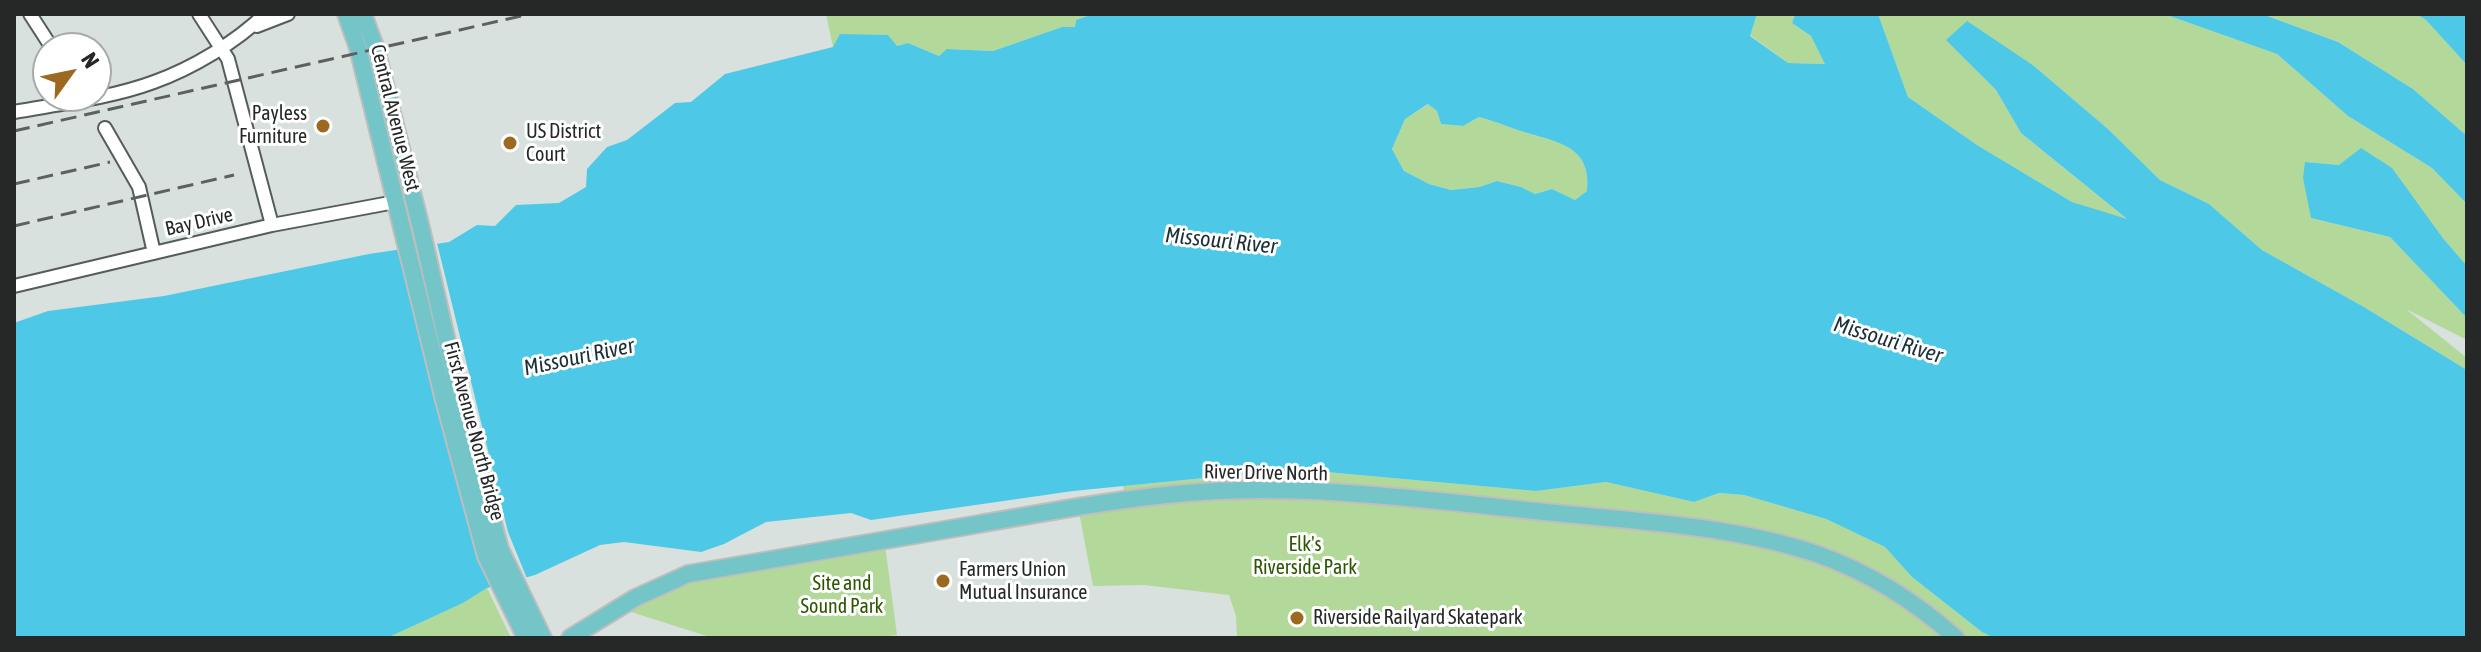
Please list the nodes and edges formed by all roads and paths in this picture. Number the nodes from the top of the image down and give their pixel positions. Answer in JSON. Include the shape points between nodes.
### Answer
{"nodes":[{"id":1,"x":30,"y":14,"type":"edge"},
{"id":2,"x":199,"y":14,"type":"edge"},
{"id":3,"x":265,"y":14,"type":"edge"},
{"id":4,"x":288,"y":14,"type":"edge"},
{"id":5,"x":346,"y":14,"type":"edge"},
{"id":6,"x":367,"y":19,"type":"edge"},
{"id":7,"x":250,"y":28,"type":"junction"},
{"id":8,"x":42,"y":32,"type":"edge"},
{"id":9,"x":220,"y":47,"type":"junction"},
{"id":10,"x":112,"y":91,"type":"edge"},
{"id":11,"x":105,"y":128,"type":"dead end"},
{"id":12,"x":395,"y":202,"type":"junction"},
{"id":13,"x":272,"y":225,"type":"junction"},
{"id":14,"x":421,"y":228,"type":"joint"},
{"id":15,"x":403,"y":232,"type":"joint"},
{"id":16,"x":154,"y":253,"type":"junction"},
{"id":17,"x":14,"y":286,"type":"edge"},
{"id":18,"x":532,"y":634,"type":"edge"},
{"id":19,"x":570,"y":638,"type":"edge"},
{"id":20,"x":1956,"y":638,"type":"edge"}],
"edges":[{"from":1,"to":8,"type":"street"},
{"from":2,"to":9,"type":"street"},
{"from":3,"to":7,"type":"street"},
{"from":4,"to":7,"type":"street"},
{"from":5,"to":12,"type":"main road","name":"Central Avenue West"},
{"from":6,"to":14,"type":"main road","name":"Central Avenue West"},
{"from":7,"to":9,"type":"street"},
{"from":9,"to":10,"type":"street","via":[[153,83]]},
{"from":9,"to":13,"type":"street","via":[[228,59]]},
{"from":11,"to":16,"type":"street","via":[[139,187]]},
{"from":12,"to":13,"type":"street","name":"Bay Drive"},
{"from":12,"to":15,"type":"main road","name":"Central Avenue West"},
{"from":13,"to":16,"type":"street","name":"Bay Drive"},
{"from":14,"to":18,"type":"main road","name":"First Avenue North Bridge","via":[[500,549]]},
{"from":15,"to":18,"type":"main road","name":"First Avenue North Bridge","via":[[486,556]]},
{"from":16,"to":17,"type":"street","name":"Bay Drive"},
{"from":19,"to":20,"type":"main road","name":"River Drive North","via":[[635,598],[688,574],[1066,509],[1240,490],[1371,496],[1752,538],[1818,555],[1863,574]]}]}
